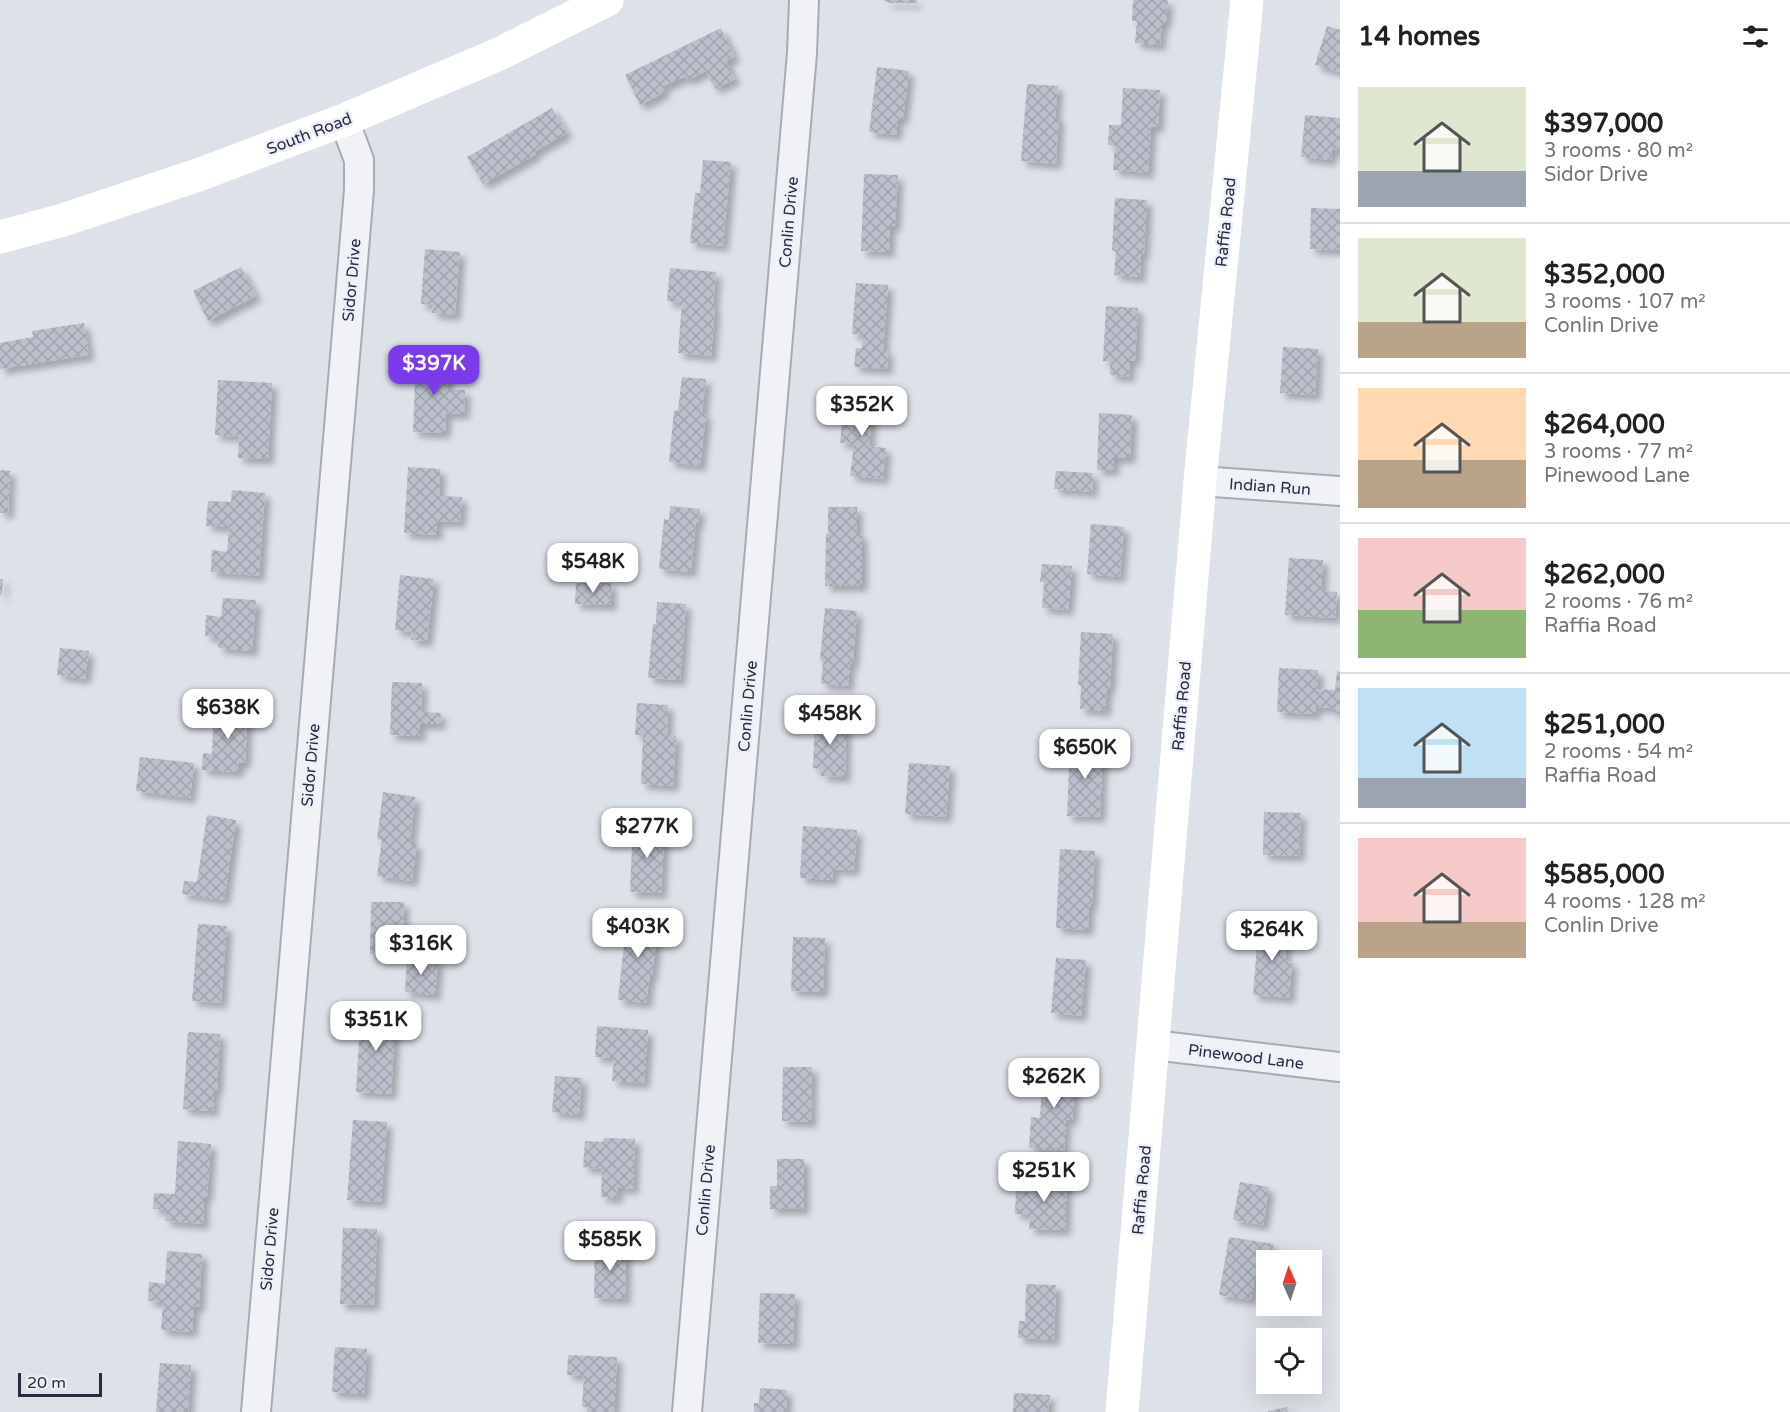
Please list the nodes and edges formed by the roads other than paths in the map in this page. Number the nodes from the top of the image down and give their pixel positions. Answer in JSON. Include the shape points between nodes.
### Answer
{"nodes":[{"id":1,"x":607,"y":0,"type":"edge"},
{"id":2,"x":804,"y":0,"type":"edge"},
{"id":3,"x":1247,"y":0,"type":"edge"},
{"id":4,"x":344,"y":120,"type":"junction"},
{"id":5,"x":0,"y":237,"type":"edge"},
{"id":6,"x":1200,"y":481,"type":"junction"},
{"id":7,"x":1340,"y":491,"type":"edge"},
{"id":8,"x":1153,"y":1045,"type":"junction"},
{"id":9,"x":1340,"y":1067,"type":"edge"},
{"id":10,"x":256,"y":1412,"type":"edge"},
{"id":11,"x":687,"y":1412,"type":"edge"},
{"id":12,"x":1122,"y":1412,"type":"edge"}],
"edges":[{"from":1,"to":4,"type":"main road","name":"South Road","via":[[499,54]]},
{"from":2,"to":11,"type":"street","name":"Conlin Drive"},
{"from":3,"to":6,"type":"main road","name":"Raffia Road"},
{"from":4,"to":5,"type":"main road","name":"South Road","via":[[191,177]]},
{"from":4,"to":10,"type":"street","name":"Sidor Drive","via":[[359,160],[359,190]]},
{"from":6,"to":7,"type":"street","name":"Indian Run"},
{"from":6,"to":8,"type":"main road","name":"Raffia Road"},
{"from":8,"to":9,"type":"street","name":"Pinewood Lane"},
{"from":8,"to":12,"type":"main road","name":"Raffia Road"}]}
